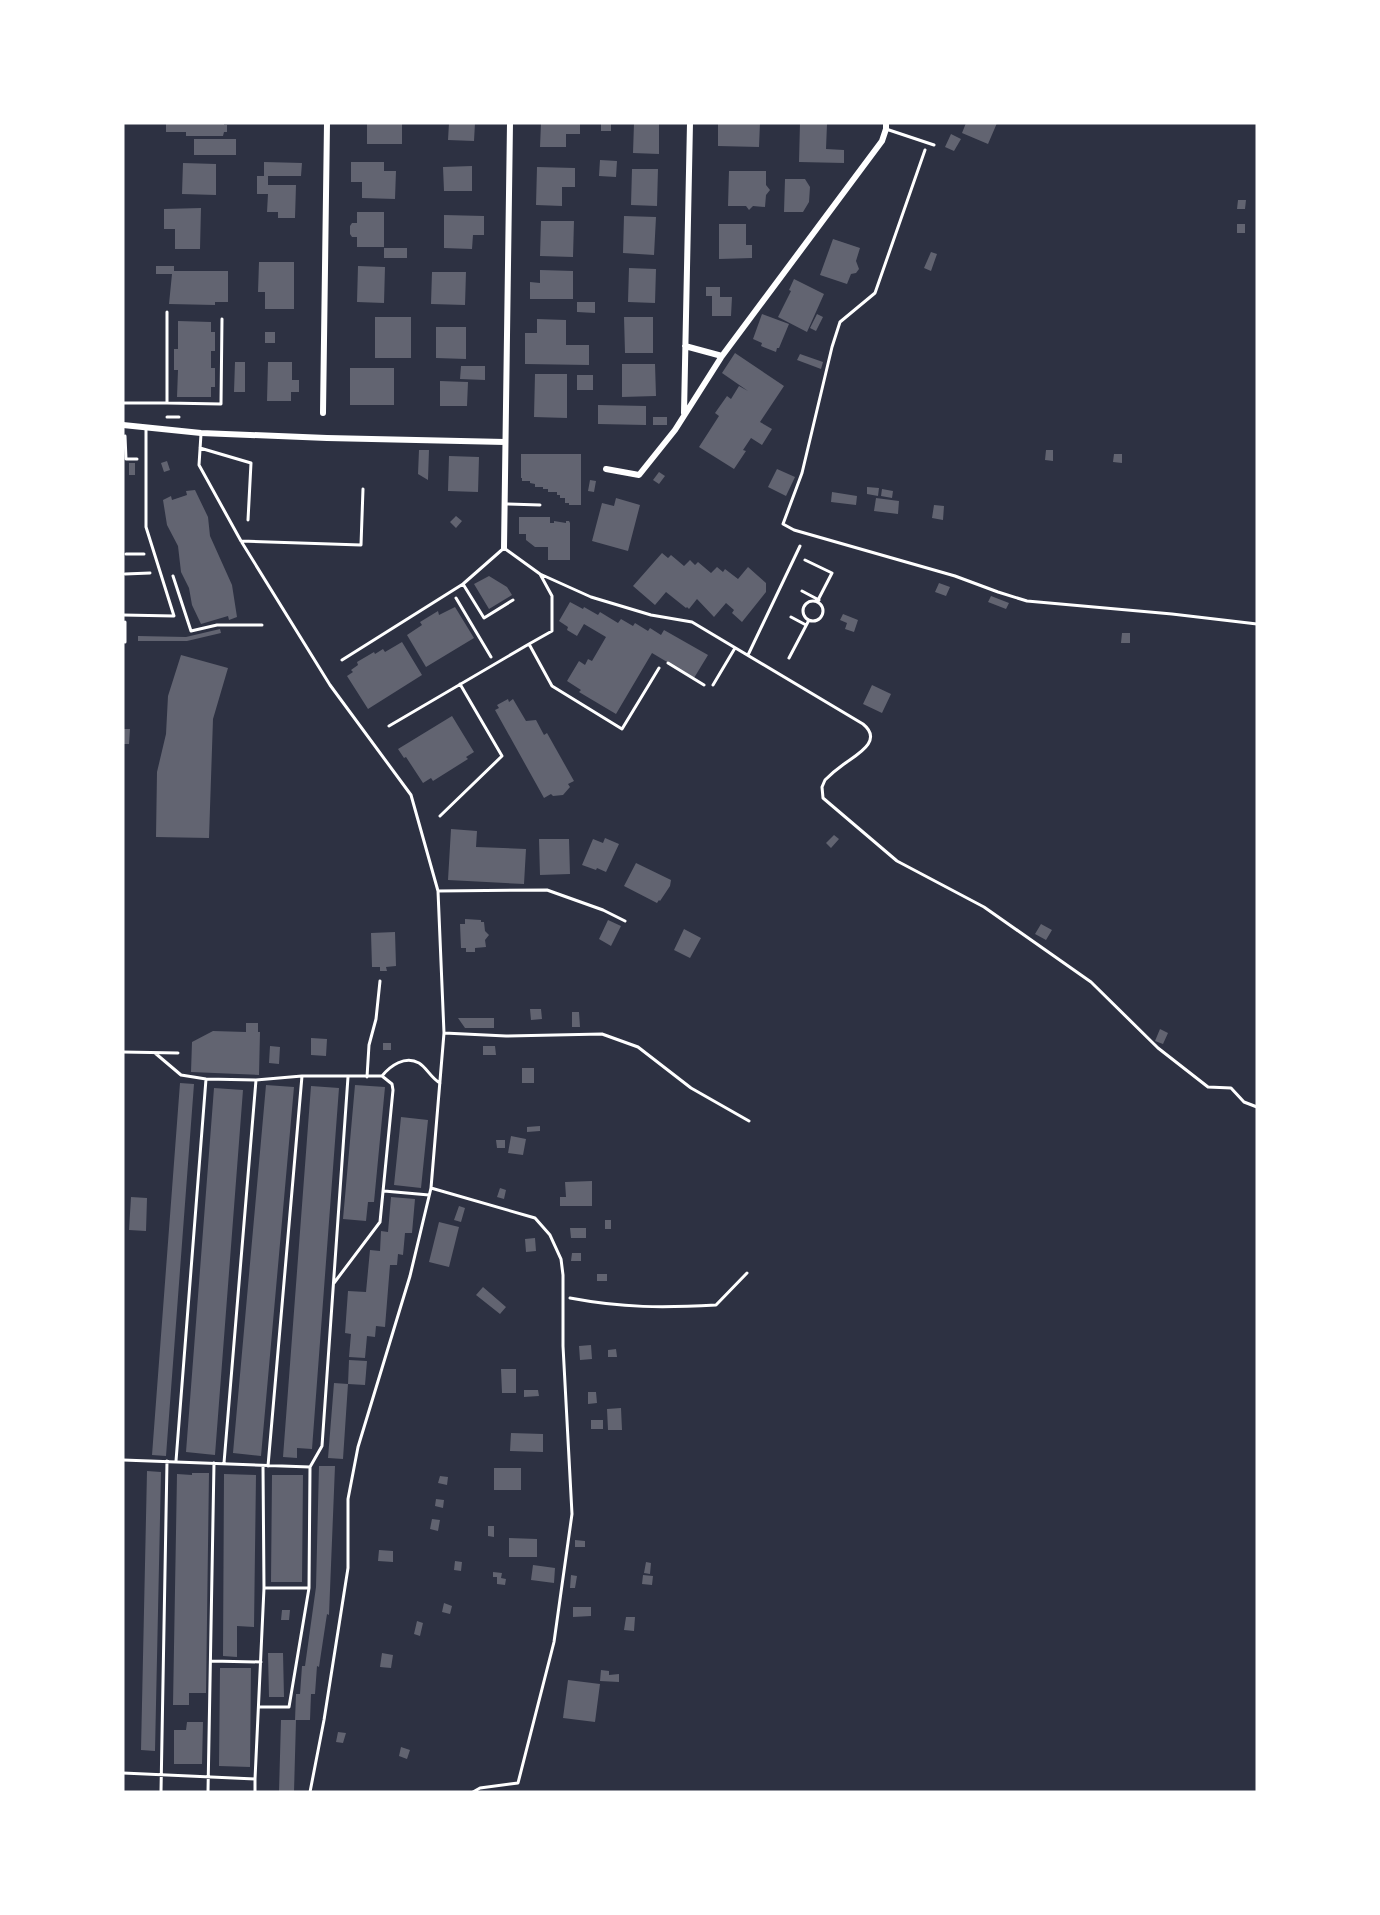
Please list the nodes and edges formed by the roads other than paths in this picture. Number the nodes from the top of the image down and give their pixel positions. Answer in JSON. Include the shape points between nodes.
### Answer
{"nodes":[{"id":1,"x":327,"y":123,"type":"edge"},
{"id":2,"x":510,"y":123,"type":"edge"},
{"id":3,"x":690,"y":123,"type":"edge"},
{"id":4,"x":886,"y":126,"type":"edge"},
{"id":5,"x":934,"y":145,"type":"dead end"},
{"id":6,"x":168,"y":312,"type":"dead end"},
{"id":7,"x":222,"y":319,"type":"dead end"},
{"id":8,"x":685,"y":346,"type":"junction"},
{"id":9,"x":722,"y":356,"type":"junction"},
{"id":10,"x":123,"y":403,"type":"edge"},
{"id":11,"x":166,"y":404,"type":"junction"},
{"id":12,"x":323,"y":413,"type":"dead end"},
{"id":13,"x":684,"y":416,"type":"junction"},
{"id":14,"x":124,"y":425,"type":"edge"},
{"id":15,"x":146,"y":427,"type":"junction"},
{"id":16,"x":201,"y":433,"type":"junction"},
{"id":17,"x":505,"y":442,"type":"junction"},
{"id":18,"x":200,"y":448,"type":"junction"},
{"id":19,"x":606,"y":469,"type":"dead end"},
{"id":20,"x":363,"y":489,"type":"dead end"},
{"id":21,"x":504,"y":504,"type":"junction"},
{"id":22,"x":540,"y":505,"type":"dead end"},
{"id":23,"x":248,"y":520,"type":"dead end"},
{"id":24,"x":241,"y":541,"type":"junction"},
{"id":25,"x":800,"y":546,"type":"dead end"},
{"id":26,"x":504,"y":548,"type":"junction"},
{"id":27,"x":540,"y":574,"type":"junction"},
{"id":28,"x":463,"y":584,"type":"junction"},
{"id":29,"x":513,"y":600,"type":"dead end"},
{"id":30,"x":124,"y":615,"type":"edge"},
{"id":31,"x":529,"y":644,"type":"junction"},
{"id":32,"x":735,"y":648,"type":"junction"},
{"id":33,"x":748,"y":656,"type":"junction"},
{"id":34,"x":342,"y":660,"type":"dead end"},
{"id":35,"x":659,"y":668,"type":"road end"},
{"id":36,"x":460,"y":684,"type":"junction"},
{"id":37,"x":714,"y":685,"type":"road end"},
{"id":38,"x":389,"y":726,"type":"dead end"},
{"id":39,"x":441,"y":816,"type":"dead end"},
{"id":40,"x":438,"y":891,"type":"junction"},
{"id":41,"x":625,"y":921,"type":"dead end"},
{"id":42,"x":380,"y":981,"type":"dead end"},
{"id":43,"x":444,"y":1034,"type":"junction"},
{"id":44,"x":123,"y":1052,"type":"edge"},
{"id":45,"x":155,"y":1053,"type":"junction"},
{"id":46,"x":178,"y":1053,"type":"dead end"},
{"id":47,"x":303,"y":1076,"type":"junction"},
{"id":48,"x":382,"y":1076,"type":"junction"},
{"id":49,"x":348,"y":1077,"type":"junction"},
{"id":50,"x":367,"y":1077,"type":"junction"},
{"id":51,"x":206,"y":1079,"type":"junction"},
{"id":52,"x":256,"y":1080,"type":"junction"},
{"id":53,"x":440,"y":1083,"type":"junction"},
{"id":54,"x":1257,"y":1107,"type":"edge"},
{"id":55,"x":749,"y":1121,"type":"dead end"},
{"id":56,"x":431,"y":1188,"type":"junction"},
{"id":57,"x":384,"y":1191,"type":"junction"},
{"id":58,"x":429,"y":1195,"type":"junction"},
{"id":59,"x":333,"y":1284,"type":"junction"},
{"id":60,"x":123,"y":1460,"type":"edge"},
{"id":61,"x":167,"y":1461,"type":"junction"},
{"id":62,"x":176,"y":1461,"type":"junction"},
{"id":63,"x":214,"y":1463,"type":"junction"},
{"id":64,"x":224,"y":1463,"type":"junction"},
{"id":65,"x":266,"y":1466,"type":"junction"},
{"id":66,"x":310,"y":1467,"type":"junction"},
{"id":67,"x":264,"y":1588,"type":"junction"},
{"id":68,"x":309,"y":1588,"type":"junction"},
{"id":69,"x":210,"y":1661,"type":"junction"},
{"id":70,"x":261,"y":1662,"type":"junction"},
{"id":71,"x":259,"y":1707,"type":"junction"},
{"id":72,"x":123,"y":1773,"type":"edge"},
{"id":73,"x":161,"y":1776,"type":"junction"},
{"id":74,"x":209,"y":1776,"type":"junction"},
{"id":75,"x":255,"y":1779,"type":"junction"},
{"id":76,"x":161,"y":1792,"type":"edge"},
{"id":77,"x":208,"y":1792,"type":"edge"},
{"id":78,"x":255,"y":1792,"type":"edge"},
{"id":79,"x":310,"y":1792,"type":"edge"},
{"id":80,"x":472,"y":1792,"type":"edge"}],
"edges":[{"from":1,"to":12,"type":"street"},
{"from":2,"to":17,"type":"street"},
{"from":3,"to":8,"type":"street"},
{"from":4,"to":5,"type":"lane"},
{"from":4,"to":9,"type":"street","via":[[882,141]]},
{"from":6,"to":11,"type":"lane"},
{"from":7,"to":11,"type":"lane","via":[[221,404]]},
{"from":8,"to":9,"type":"street"},
{"from":8,"to":13,"type":"street"},
{"from":9,"to":13,"type":"street"},
{"from":10,"to":11,"type":"lane"},
{"from":13,"to":19,"type":"street","via":[[639,475]]},
{"from":14,"to":15,"type":"street"},
{"from":15,"to":16,"type":"street"},
{"from":15,"to":30,"type":"lane","via":[[146,527],[174,615]]},
{"from":16,"to":17,"type":"street"},
{"from":16,"to":18,"type":"lane"},
{"from":17,"to":21,"type":"street"},
{"from":18,"to":23,"type":"lane","via":[[251,463]]},
{"from":18,"to":24,"type":"lane","via":[[199,465]]},
{"from":20,"to":24,"type":"lane","via":[[361,545]]},
{"from":21,"to":22,"type":"lane"},
{"from":21,"to":26,"type":"street"},
{"from":24,"to":40,"type":"lane","via":[[330,686],[411,795]]},
{"from":25,"to":33,"type":"lane"},
{"from":26,"to":27,"type":"lane"},
{"from":26,"to":28,"type":"lane"},
{"from":27,"to":31,"type":"lane","via":[[552,597],[552,631]]},
{"from":27,"to":32,"type":"lane","via":[[591,597],[651,615],[692,622]]},
{"from":28,"to":29,"type":"lane","via":[[484,618]]},
{"from":28,"to":34,"type":"lane"},
{"from":31,"to":35,"type":"lane","via":[[552,686],[622,729]]},
{"from":31,"to":36,"type":"lane"},
{"from":32,"to":33,"type":"lane"},
{"from":32,"to":37,"type":"lane"},
{"from":33,"to":54,"type":"lane","via":[[863,724],[870,732],[866,747],[825,780],[823,798],[897,861],[984,907],[1091,982],[1158,1048],[1208,1087],[1231,1088],[1244,1102]]},
{"from":36,"to":38,"type":"lane"},
{"from":36,"to":39,"type":"lane","via":[[502,756]]},
{"from":40,"to":41,"type":"lane","via":[[547,890]]},
{"from":40,"to":43,"type":"lane"},
{"from":42,"to":50,"type":"lane"},
{"from":43,"to":53,"type":"lane"},
{"from":43,"to":55,"type":"lane","via":[[602,1034],[620,1039],[638,1047],[691,1088]]},
{"from":44,"to":45,"type":"lane"},
{"from":45,"to":46,"type":"lane"},
{"from":45,"to":51,"type":"lane","via":[[181,1075]]},
{"from":47,"to":49,"type":"lane"},
{"from":47,"to":52,"type":"lane"},
{"from":47,"to":65,"type":"lane"},
{"from":48,"to":50,"type":"lane"},
{"from":48,"to":53,"type":"lane","via":[[407,1060],[419,1063]]},
{"from":48,"to":57,"type":"lane","via":[[393,1090]]},
{"from":49,"to":50,"type":"lane"},
{"from":49,"to":59,"type":"lane"},
{"from":51,"to":52,"type":"lane"},
{"from":51,"to":62,"type":"lane"},
{"from":52,"to":64,"type":"lane"},
{"from":53,"to":56,"type":"lane"},
{"from":56,"to":58,"type":"lane"},
{"from":56,"to":80,"type":"lane","via":[[534,1218],[550,1235],[561,1260],[572,1514],[554,1642],[518,1783]]},
{"from":57,"to":58,"type":"lane"},
{"from":57,"to":59,"type":"lane","via":[[380,1222]]},
{"from":58,"to":79,"type":"lane","via":[[410,1276],[358,1448],[348,1499],[348,1568]]},
{"from":59,"to":66,"type":"lane","via":[[322,1446]]},
{"from":60,"to":61,"type":"lane"},
{"from":61,"to":62,"type":"lane"},
{"from":61,"to":73,"type":"lane"},
{"from":62,"to":63,"type":"lane"},
{"from":63,"to":64,"type":"lane"},
{"from":63,"to":69,"type":"lane"},
{"from":64,"to":65,"type":"lane"},
{"from":65,"to":66,"type":"lane"},
{"from":65,"to":67,"type":"lane"},
{"from":66,"to":68,"type":"lane"},
{"from":67,"to":68,"type":"lane"},
{"from":67,"to":70,"type":"lane"},
{"from":68,"to":71,"type":"lane","via":[[289,1707]]},
{"from":69,"to":70,"type":"lane"},
{"from":69,"to":74,"type":"lane"},
{"from":70,"to":71,"type":"lane"},
{"from":71,"to":75,"type":"lane"},
{"from":72,"to":73,"type":"lane"},
{"from":73,"to":74,"type":"lane"},
{"from":73,"to":76,"type":"lane"},
{"from":74,"to":75,"type":"lane"},
{"from":74,"to":77,"type":"lane"},
{"from":75,"to":78,"type":"lane"}]}
